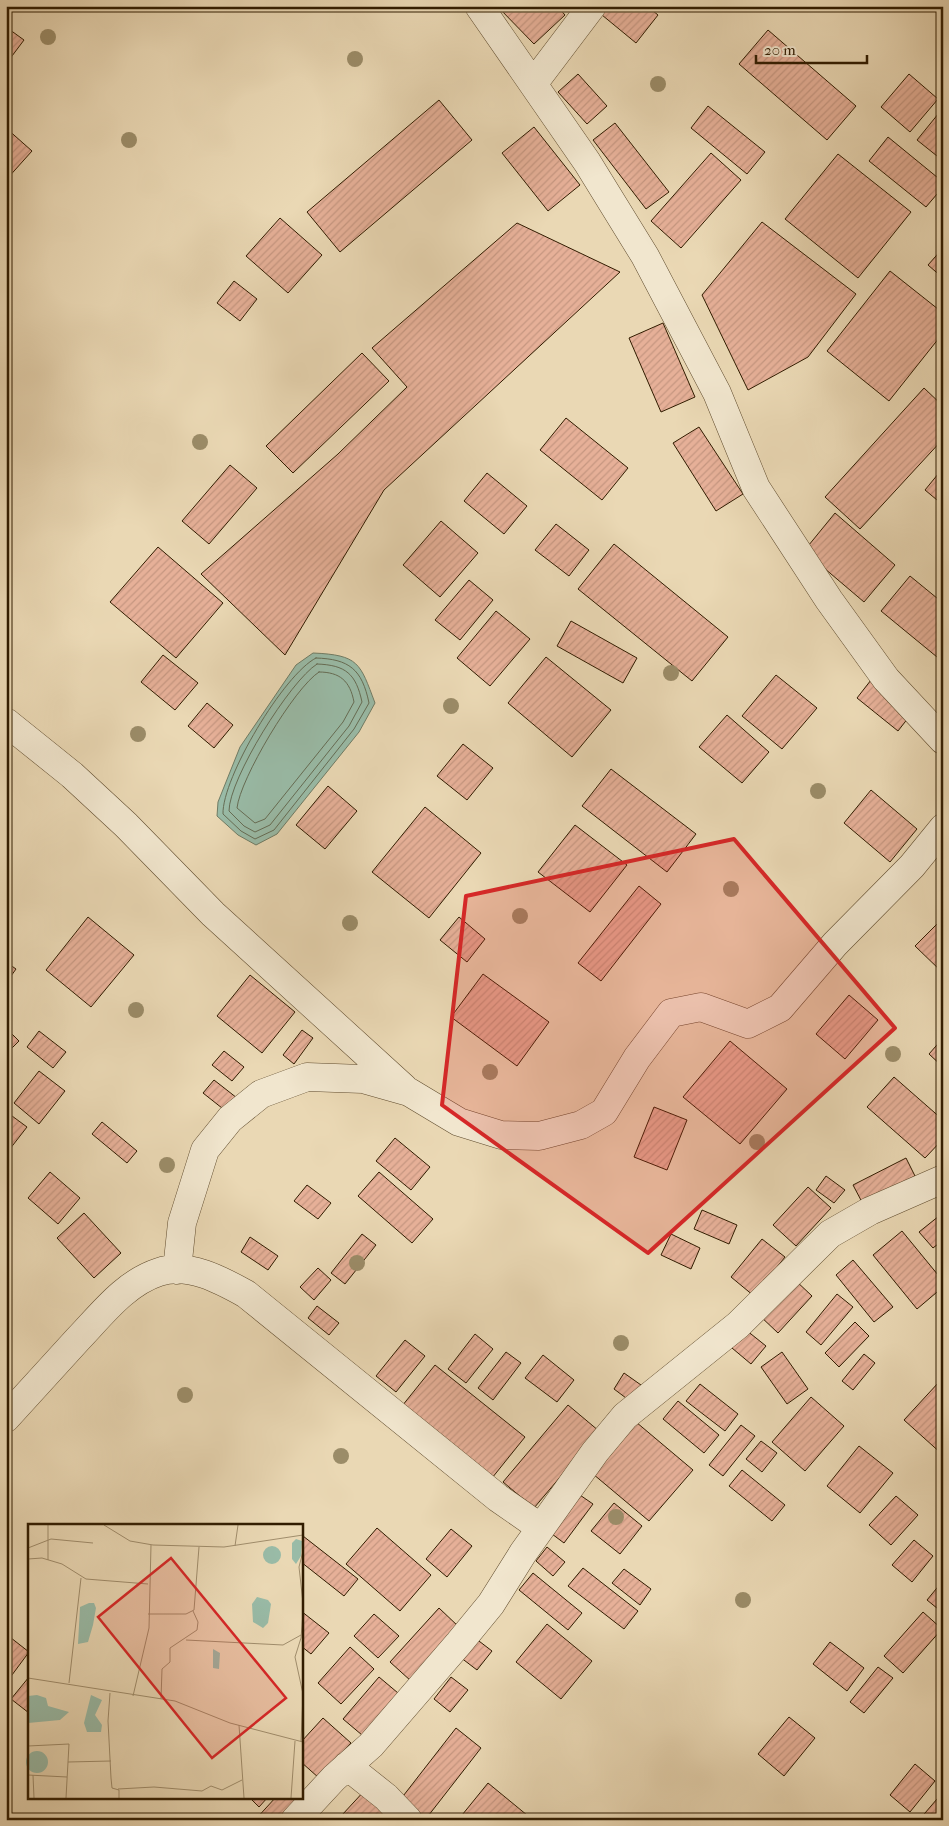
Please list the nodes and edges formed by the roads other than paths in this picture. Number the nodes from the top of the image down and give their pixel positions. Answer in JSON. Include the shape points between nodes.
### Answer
{"nodes":[{"id":1,"x":479,"y":6,"type":"edge"},
{"id":2,"x":592,"y":6,"type":"edge"},
{"id":3,"x":533,"y":84,"type":"junction"},
{"id":4,"x":6,"y":722,"type":"edge"},
{"id":5,"x":943,"y":740,"type":"edge"},
{"id":6,"x":943,"y":828,"type":"edge"},
{"id":7,"x":409,"y":1092,"type":"junction"},
{"id":8,"x":943,"y":1179,"type":"edge"},
{"id":9,"x":177,"y":1270,"type":"junction"},
{"id":10,"x":6,"y":1418,"type":"edge"},
{"id":11,"x":541,"y":1528,"type":"junction"},
{"id":12,"x":348,"y":1766,"type":"junction"},
{"id":13,"x":295,"y":1820,"type":"edge"},
{"id":14,"x":408,"y":1820,"type":"edge"}],
"edges":[{"from":1,"to":3,"type":"street"},
{"from":2,"to":3,"type":"street"},
{"from":3,"to":5,"type":"street","via":[[587,162],[645,256],[717,393],[756,488],[829,600],[886,679]]},
{"from":4,"to":7,"type":"street","via":[[72,775],[213,914]]},
{"from":6,"to":7,"type":"street","via":[[912,866],[835,944],[780,1008],[748,1024],[701,1007],[671,1014],[637,1058],[604,1112],[581,1125],[539,1136],[501,1136],[459,1122]]},
{"from":7,"to":9,"type":"street","via":[[363,1079],[307,1076],[261,1094],[230,1119],[205,1150],[182,1223]]},
{"from":8,"to":11,"type":"street","via":[[870,1211],[830,1234],[738,1325],[625,1416]]},
{"from":9,"to":10,"type":"street","via":[[160,1271],[134,1284],[120,1296]]},
{"from":9,"to":11,"type":"street","via":[[218,1278],[246,1294],[498,1498]]},
{"from":11,"to":12,"type":"street","via":[[470,1630],[371,1745]]},
{"from":12,"to":13,"type":"street"},
{"from":12,"to":14,"type":"street"}]}
